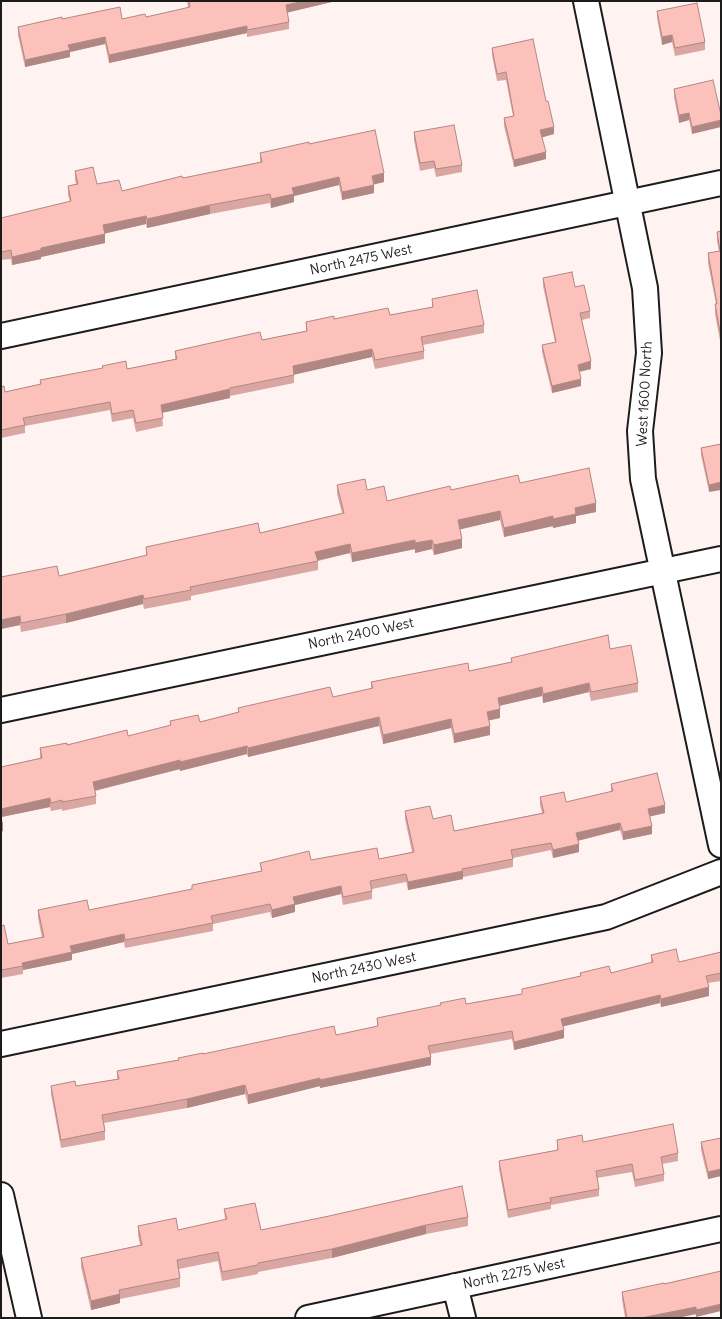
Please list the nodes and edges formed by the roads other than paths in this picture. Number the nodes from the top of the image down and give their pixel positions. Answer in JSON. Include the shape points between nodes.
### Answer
{"nodes":[{"id":1,"x":586,"y":1,"type":"edge"},
{"id":2,"x":721,"y":183,"type":"edge"},
{"id":3,"x":627,"y":203,"type":"junction"},
{"id":4,"x":1,"y":336,"type":"edge"},
{"id":5,"x":721,"y":559,"type":"edge"},
{"id":6,"x":662,"y":571,"type":"junction"},
{"id":7,"x":1,"y":710,"type":"edge"},
{"id":8,"x":721,"y":845,"type":"edge"},
{"id":9,"x":721,"y":872,"type":"edge"},
{"id":10,"x":1,"y":1044,"type":"edge"},
{"id":11,"x":1,"y":1195,"type":"edge"},
{"id":12,"x":721,"y":1230,"type":"edge"},
{"id":13,"x":456,"y":1286,"type":"junction"},
{"id":14,"x":29,"y":1318,"type":"edge"},
{"id":15,"x":308,"y":1318,"type":"edge"},
{"id":16,"x":463,"y":1318,"type":"edge"}],
"edges":[{"from":1,"to":3,"type":"street","name":"West 1600 North"},
{"from":2,"to":3,"type":"street","name":"North 2475 West"},
{"from":3,"to":4,"type":"street","name":"North 2475 West"},
{"from":3,"to":6,"type":"street","name":"West 1600 North","via":[[645,288],[649,353],[640,431],[643,479]]},
{"from":5,"to":6,"type":"street","name":"North 2400 West"},
{"from":6,"to":7,"type":"street","name":"North 2400 West"},
{"from":6,"to":8,"type":"street","name":"West 1600 North"},
{"from":9,"to":10,"type":"street","name":"North 2430 West","via":[[606,917]]},
{"from":11,"to":14,"type":"street"},
{"from":12,"to":13,"type":"street","name":"North 2275 West"},
{"from":13,"to":15,"type":"street","name":"North 2275 West"},
{"from":13,"to":16,"type":"street"}]}
